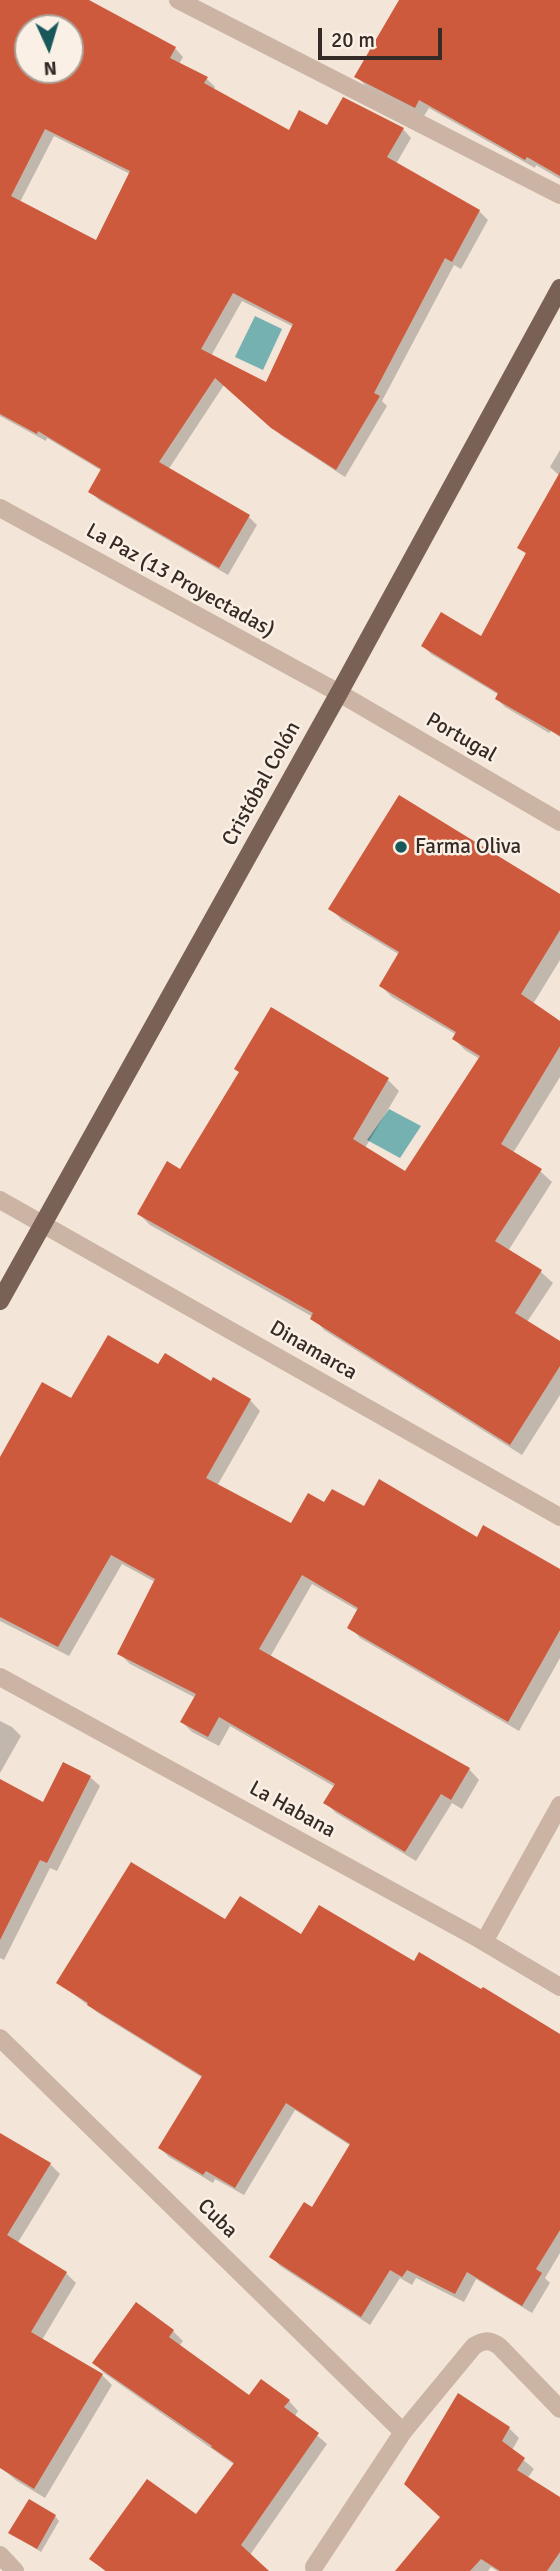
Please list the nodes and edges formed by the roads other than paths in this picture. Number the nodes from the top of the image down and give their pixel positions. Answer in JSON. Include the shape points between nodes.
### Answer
{"nodes":[{"id":1,"x":178,"y":0,"type":"edge"},
{"id":2,"x":560,"y":195,"type":"edge"},
{"id":3,"x":560,"y":288,"type":"edge"},
{"id":4,"x":0,"y":508,"type":"edge"},
{"id":5,"x":339,"y":693,"type":"junction"},
{"id":6,"x":560,"y":822,"type":"edge"},
{"id":7,"x":0,"y":1199,"type":"edge"},
{"id":8,"x":43,"y":1224,"type":"junction"},
{"id":9,"x":0,"y":1301,"type":"edge"},
{"id":10,"x":560,"y":1517,"type":"edge"},
{"id":11,"x":0,"y":1677,"type":"edge"},
{"id":12,"x":560,"y":1805,"type":"edge"},
{"id":13,"x":484,"y":1942,"type":"junction"},
{"id":14,"x":560,"y":1987,"type":"edge"},
{"id":15,"x":0,"y":2038,"type":"edge"},
{"id":16,"x":560,"y":2409,"type":"edge"},
{"id":17,"x":403,"y":2432,"type":"junction"},
{"id":18,"x":0,"y":2555,"type":"edge"},
{"id":19,"x":314,"y":2567,"type":"dead end"},
{"id":20,"x":15,"y":2571,"type":"edge"}],
"edges":[{"from":1,"to":2,"type":"street"},
{"from":3,"to":5,"type":"main road","name":"Cristóbal Colón"},
{"from":4,"to":5,"type":"street","name":"La Paz (13 Proyectadas)"},
{"from":5,"to":6,"type":"street","name":"Portugal"},
{"from":5,"to":8,"type":"main road","name":"Cristóbal Colón"},
{"from":7,"to":8,"type":"street","name":"Dinamarca"},
{"from":8,"to":9,"type":"main road","name":"Cristóbal Colón"},
{"from":8,"to":10,"type":"street","name":"Dinamarca"},
{"from":11,"to":13,"type":"street","name":"La Habana"},
{"from":12,"to":13,"type":"street"},
{"from":13,"to":14,"type":"street","name":"La Habana"},
{"from":15,"to":17,"type":"street","name":"Cuba"},
{"from":16,"to":17,"type":"street","via":[[500,2347],[484,2340],[474,2346]]},
{"from":17,"to":19,"type":"street"},
{"from":18,"to":20,"type":"street"}]}
